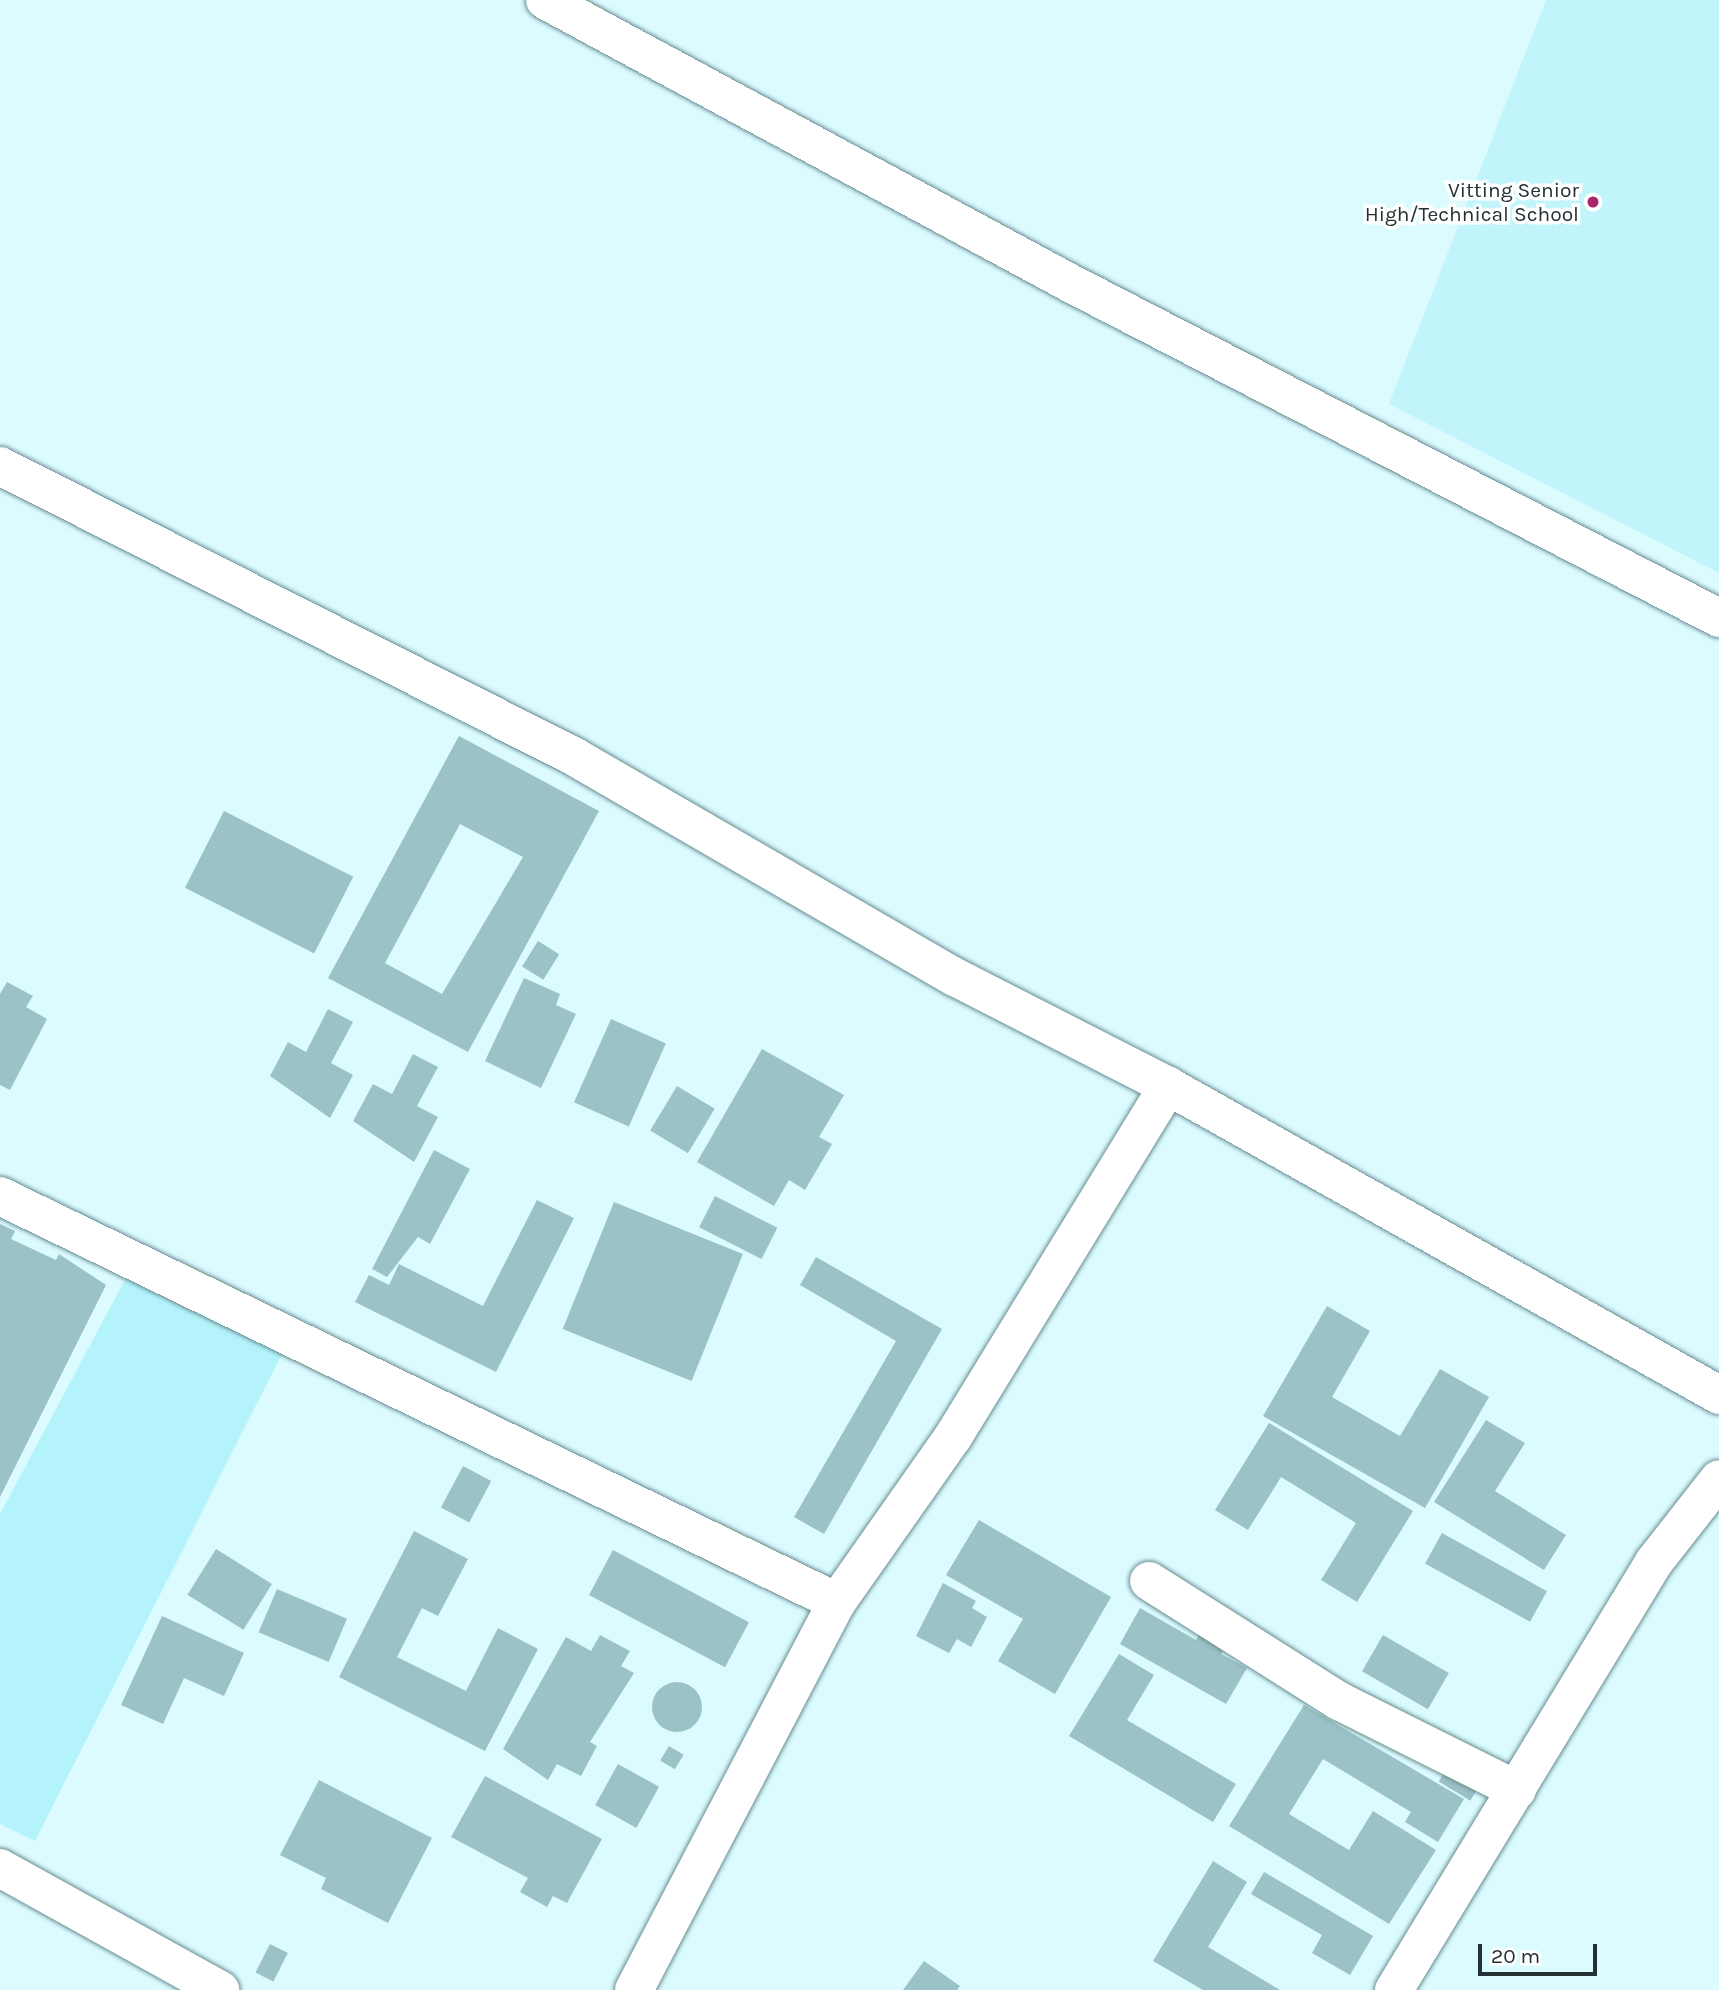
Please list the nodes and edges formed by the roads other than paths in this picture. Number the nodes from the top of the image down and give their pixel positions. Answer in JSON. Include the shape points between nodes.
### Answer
{"nodes":[{"id":1,"x":545,"y":0,"type":"edge"},
{"id":2,"x":0,"y":466,"type":"edge"},
{"id":3,"x":1719,"y":618,"type":"edge"},
{"id":4,"x":1168,"y":1086,"type":"junction"},
{"id":5,"x":0,"y":1196,"type":"edge"},
{"id":6,"x":1719,"y":1395,"type":"edge"},
{"id":7,"x":1719,"y":1479,"type":"edge"},
{"id":8,"x":1149,"y":1581,"type":"dead end"},
{"id":9,"x":837,"y":1602,"type":"junction"},
{"id":10,"x":1517,"y":1790,"type":"junction"},
{"id":11,"x":0,"y":1868,"type":"edge"},
{"id":12,"x":220,"y":1990,"type":"edge"},
{"id":13,"x":634,"y":1990,"type":"edge"},
{"id":14,"x":1394,"y":1990,"type":"edge"}],
"edges":[{"from":1,"to":3,"type":"street","via":[[1068,282]]},
{"from":2,"to":4,"type":"street","via":[[575,757],[955,976]]},
{"from":4,"to":6,"type":"street"},
{"from":4,"to":9,"type":"street","via":[[953,1437]]},
{"from":5,"to":9,"type":"street"},
{"from":7,"to":10,"type":"street","via":[[1654,1562]]},
{"from":8,"to":10,"type":"street","via":[[1339,1701]]},
{"from":9,"to":13,"type":"street"},
{"from":10,"to":14,"type":"street"},
{"from":11,"to":12,"type":"street"}]}
